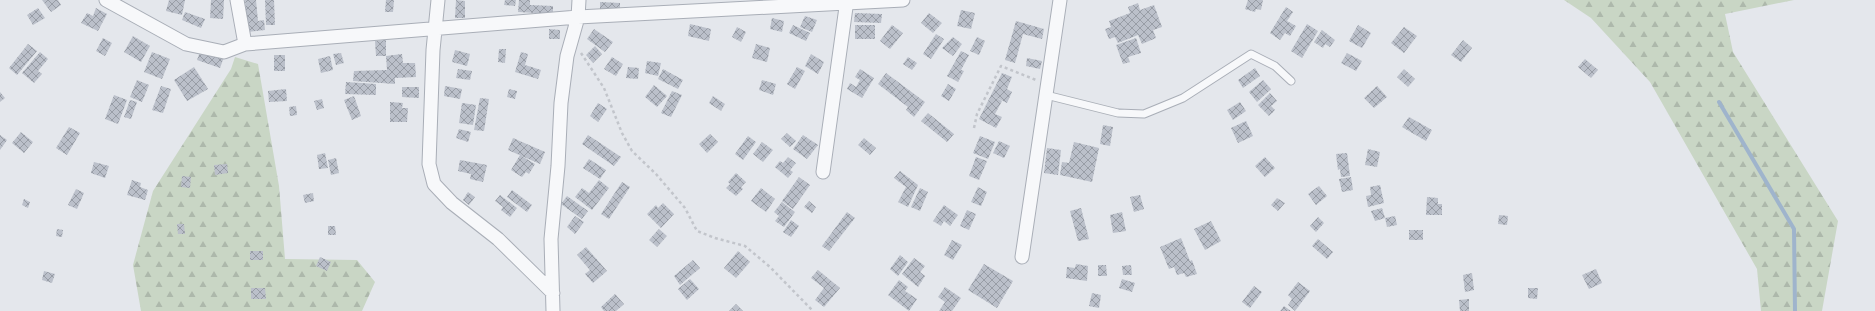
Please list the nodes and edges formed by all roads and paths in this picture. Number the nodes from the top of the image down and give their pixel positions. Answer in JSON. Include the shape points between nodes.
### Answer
{"nodes":[{"id":1,"x":106,"y":0,"type":"edge"},
{"id":2,"x":237,"y":0,"type":"edge"},
{"id":3,"x":438,"y":0,"type":"edge"},
{"id":4,"x":579,"y":0,"type":"edge"},
{"id":5,"x":903,"y":0,"type":"edge"},
{"id":6,"x":1060,"y":0,"type":"edge"},
{"id":7,"x":847,"y":2,"type":"edge"},
{"id":8,"x":578,"y":17,"type":"junction"},
{"id":9,"x":435,"y":29,"type":"junction"},
{"id":10,"x":572,"y":39,"type":"junction"},
{"id":11,"x":245,"y":44,"type":"junction"},
{"id":12,"x":1291,"y":81,"type":"dead end"},
{"id":13,"x":1047,"y":90,"type":"junction"},
{"id":14,"x":974,"y":128,"type":"dead end"},
{"id":15,"x":823,"y":172,"type":"dead end"},
{"id":16,"x":1022,"y":257,"type":"dead end"},
{"id":17,"x":553,"y":293,"type":"junction"},
{"id":18,"x":553,"y":311,"type":"edge"},
{"id":19,"x":813,"y":311,"type":"edge"}],
"edges":[{"from":1,"to":11,"type":"street","via":[[186,44],[224,52]]},
{"from":2,"to":11,"type":"street"},
{"from":3,"to":9,"type":"street"},
{"from":4,"to":8,"type":"street"},
{"from":5,"to":7,"type":"street"},
{"from":6,"to":13,"type":"street"},
{"from":7,"to":8,"type":"street"},
{"from":7,"to":15,"type":"street"},
{"from":8,"to":9,"type":"street"},
{"from":8,"to":10,"type":"street"},
{"from":9,"to":11,"type":"street"},
{"from":9,"to":17,"type":"street","via":[[429,164],[434,184],[452,203],[498,239]]},
{"from":10,"to":17,"type":"street","via":[[567,56],[561,103],[551,239]]},
{"from":10,"to":19,"type":"path","via":[[604,88],[632,151],[685,208],[697,231],[744,246],[770,267]]},
{"from":12,"to":13,"type":"lane","via":[[1275,66],[1251,54],[1183,98],[1144,114],[1118,114]]},
{"from":13,"to":14,"type":"path","via":[[1001,66],[977,114]]},
{"from":13,"to":16,"type":"street"},
{"from":17,"to":18,"type":"street"}]}
